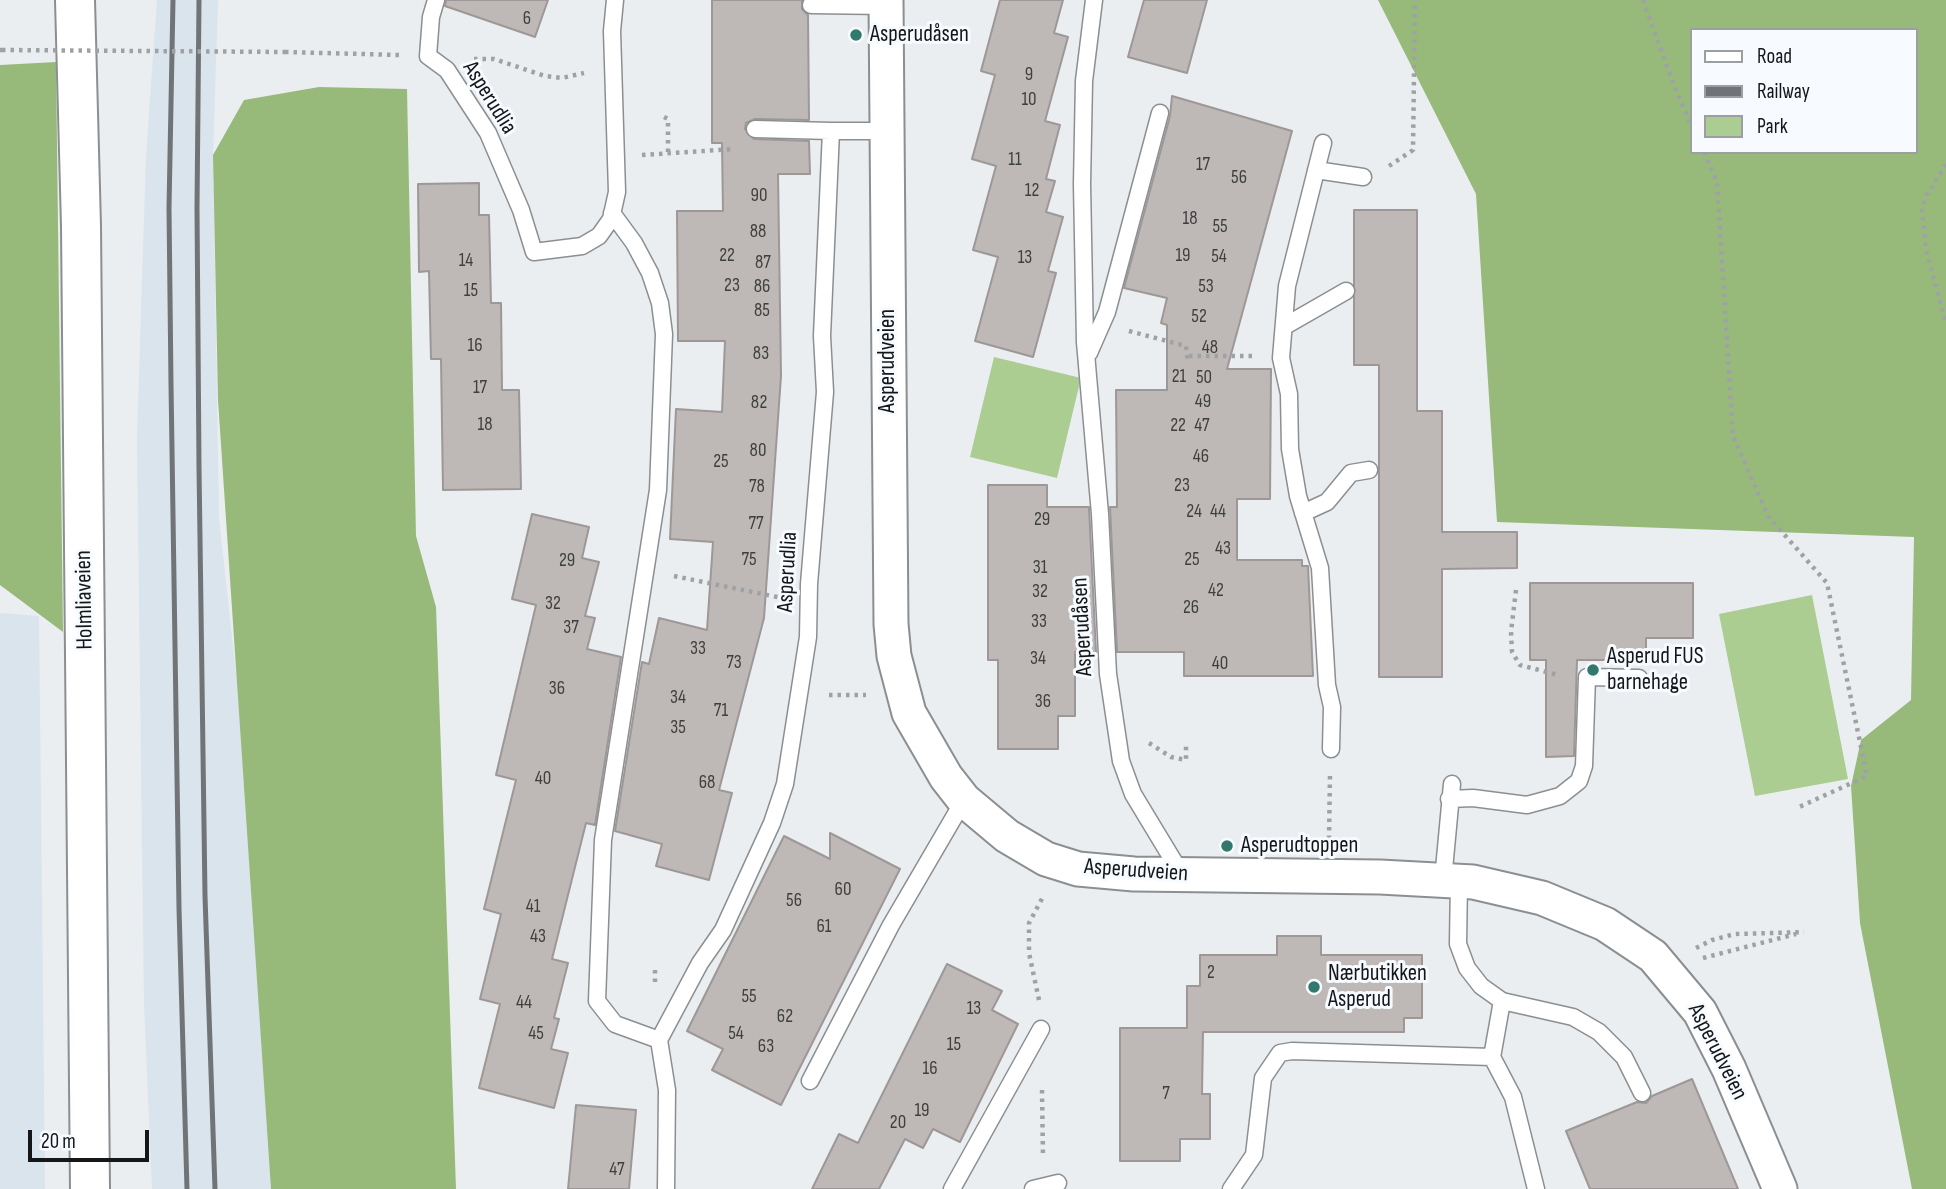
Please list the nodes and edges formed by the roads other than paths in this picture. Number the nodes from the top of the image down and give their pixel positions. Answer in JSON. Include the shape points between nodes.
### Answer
{"nodes":[{"id":1,"x":436,"y":0,"type":"edge"},
{"id":2,"x":615,"y":0,"type":"edge"},
{"id":3,"x":1094,"y":0,"type":"edge"},
{"id":4,"x":886,"y":3,"type":"edge"},
{"id":5,"x":78,"y":4,"type":"edge"},
{"id":6,"x":811,"y":5,"type":"dead end"},
{"id":7,"x":1160,"y":113,"type":"dead end"},
{"id":8,"x":755,"y":129,"type":"dead end"},
{"id":9,"x":831,"y":131,"type":"junction"},
{"id":10,"x":886,"y":131,"type":"junction"},
{"id":11,"x":1323,"y":143,"type":"dead end"},
{"id":12,"x":1316,"y":170,"type":"junction"},
{"id":13,"x":1363,"y":177,"type":"road end"},
{"id":14,"x":612,"y":213,"type":"junction"},
{"id":15,"x":1346,"y":291,"type":"dead end"},
{"id":16,"x":1285,"y":326,"type":"junction"},
{"id":17,"x":1087,"y":359,"type":"junction"},
{"id":18,"x":1369,"y":470,"type":"dead end"},
{"id":19,"x":1303,"y":513,"type":"junction"},
{"id":20,"x":1639,"y":678,"type":"dead end"},
{"id":21,"x":1331,"y":749,"type":"road end"},
{"id":22,"x":964,"y":800,"type":"junction"},
{"id":23,"x":1182,"y":875,"type":"junction"},
{"id":24,"x":1451,"y":880,"type":"junction"},
{"id":25,"x":1502,"y":1001,"type":"junction"},
{"id":26,"x":1041,"y":1029,"type":"road end"},
{"id":27,"x":659,"y":1040,"type":"junction"},
{"id":28,"x":1492,"y":1057,"type":"junction"},
{"id":29,"x":810,"y":1081,"type":"dead end"},
{"id":30,"x":1642,"y":1093,"type":"dead end"},
{"id":31,"x":1058,"y":1182,"type":"road end"},
{"id":32,"x":90,"y":1189,"type":"edge"},
{"id":33,"x":666,"y":1189,"type":"edge"},
{"id":34,"x":952,"y":1189,"type":"edge"},
{"id":35,"x":1033,"y":1189,"type":"edge"},
{"id":36,"x":1231,"y":1189,"type":"edge"},
{"id":37,"x":1536,"y":1189,"type":"edge"},
{"id":38,"x":1780,"y":1189,"type":"edge"}],
"edges":[{"from":1,"to":14,"type":"lane","name":"Asperudlia","via":[[428,56],[447,70],[488,133],[534,252],[582,246],[599,236]]},
{"from":2,"to":14,"type":"lane","name":"Asperudlia","via":[[617,192]]},
{"from":3,"to":17,"type":"lane","name":"Asperudåsen","via":[[1082,142]]},
{"from":4,"to":6,"type":"lane"},
{"from":4,"to":10,"type":"street","name":"Asperudveien"},
{"from":5,"to":32,"type":"street","name":"Holmliaveien"},
{"from":7,"to":17,"type":"lane","name":"Asperudåsen","via":[[1107,312]]},
{"from":8,"to":9,"type":"lane"},
{"from":9,"to":10,"type":"lane"},
{"from":9,"to":27,"type":"lane","name":"Asperudlia","via":[[822,336],[825,393],[808,637],[793,742],[772,823],[723,930]]},
{"from":10,"to":22,"type":"street","name":"Asperudveien","via":[[894,656],[918,734]]},
{"from":11,"to":12,"type":"lane"},
{"from":12,"to":13,"type":"lane"},
{"from":12,"to":16,"type":"lane","via":[[1287,286]]},
{"from":14,"to":27,"type":"lane","via":[[650,273],[664,334],[658,490],[603,840],[597,1000],[615,1024]]},
{"from":15,"to":16,"type":"lane"},
{"from":16,"to":19,"type":"lane","via":[[1280,358],[1289,394],[1290,449]]},
{"from":17,"to":23,"type":"lane","name":"Asperudåsen","via":[[1114,727],[1133,794]]},
{"from":18,"to":19,"type":"lane","via":[[1351,473],[1327,502]]},
{"from":19,"to":21,"type":"lane","via":[[1320,568],[1332,707]]},
{"from":20,"to":24,"type":"lane","via":[[1587,677],[1586,746],[1579,781],[1560,796],[1538,804],[1450,792]]},
{"from":22,"to":23,"type":"street","name":"Asperudveien","via":[[1046,859],[1100,872]]},
{"from":22,"to":29,"type":"lane","via":[[891,925]]},
{"from":23,"to":24,"type":"street","name":"Asperudveien"},
{"from":24,"to":25,"type":"lane","via":[[1458,944],[1467,968]]},
{"from":24,"to":38,"type":"street","name":"Asperudveien","via":[[1497,886],[1572,909],[1605,924],[1653,956],[1700,1012]]},
{"from":25,"to":28,"type":"lane"},
{"from":25,"to":30,"type":"lane","via":[[1573,1017],[1598,1032],[1624,1057]]},
{"from":26,"to":34,"type":"lane"},
{"from":27,"to":33,"type":"lane","via":[[667,1090]]},
{"from":28,"to":36,"type":"lane","via":[[1280,1053],[1262,1078],[1254,1155]]},
{"from":28,"to":37,"type":"lane","via":[[1513,1097]]},
{"from":31,"to":35,"type":"lane"}]}
